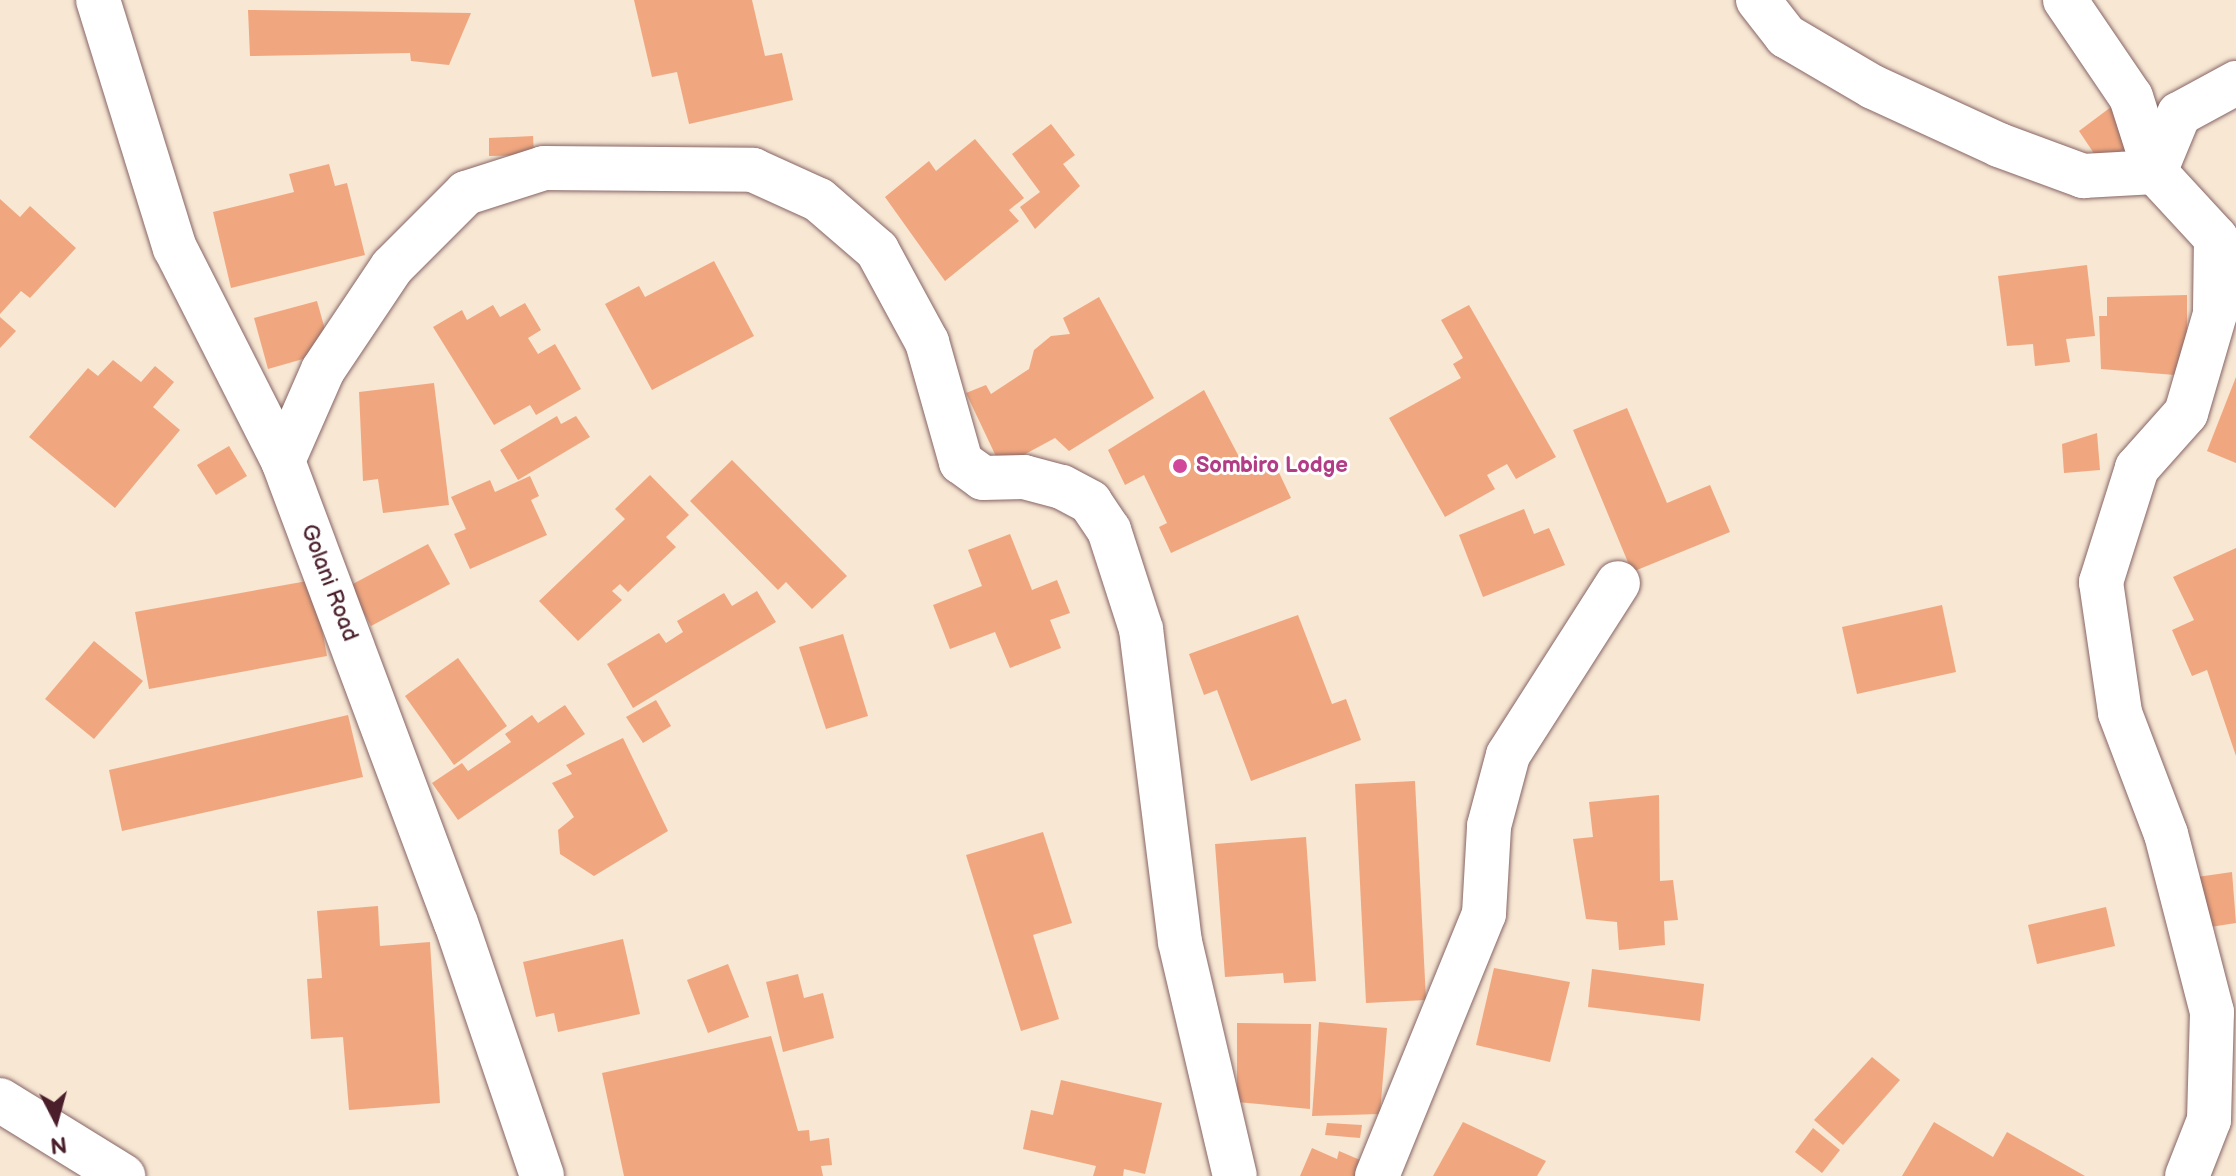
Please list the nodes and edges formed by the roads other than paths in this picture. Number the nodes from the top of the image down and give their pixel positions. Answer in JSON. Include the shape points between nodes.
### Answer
{"nodes":[{"id":1,"x":98,"y":0,"type":"edge"},
{"id":2,"x":1758,"y":0,"type":"edge"},
{"id":3,"x":2065,"y":0,"type":"edge"},
{"id":4,"x":2236,"y":83,"type":"edge"},
{"id":5,"x":2155,"y":172,"type":"junction"},
{"id":6,"x":283,"y":461,"type":"junction"},
{"id":7,"x":1618,"y":583,"type":"dead end"},
{"id":8,"x":0,"y":1100,"type":"edge"},
{"id":9,"x":123,"y":1176,"type":"edge"},
{"id":10,"x":542,"y":1176,"type":"edge"},
{"id":11,"x":1235,"y":1176,"type":"edge"},
{"id":12,"x":1377,"y":1176,"type":"edge"},
{"id":13,"x":2187,"y":1176,"type":"edge"}],
"edges":[{"from":1,"to":6,"type":"street","name":"Golani Road","via":[[175,248]]},
{"from":2,"to":5,"type":"street","via":[[1786,36],[1873,87],[1999,145],[2083,176]]},
{"from":3,"to":5,"type":"street","via":[[2131,97]]},
{"from":4,"to":5,"type":"street","via":[[2179,114]]},
{"from":5,"to":13,"type":"street","via":[[2216,238],[2215,314],[2186,413],[2137,468],[2101,582],[2120,713],[2166,834],[2212,1012],[2209,1120]]},
{"from":6,"to":10,"type":"street","name":"Golani Road","via":[[456,923]]},
{"from":6,"to":11,"type":"street","via":[[323,370],[392,267],[466,193],[544,168],[753,170],[819,200],[877,250],[927,342],[961,462],[983,478],[1024,477],[1062,487],[1090,502],[1109,530],[1141,629],[1180,942]]},
{"from":7,"to":12,"type":"street","via":[[1508,755],[1489,826],[1484,914]]},
{"from":8,"to":9,"type":"street"}]}
